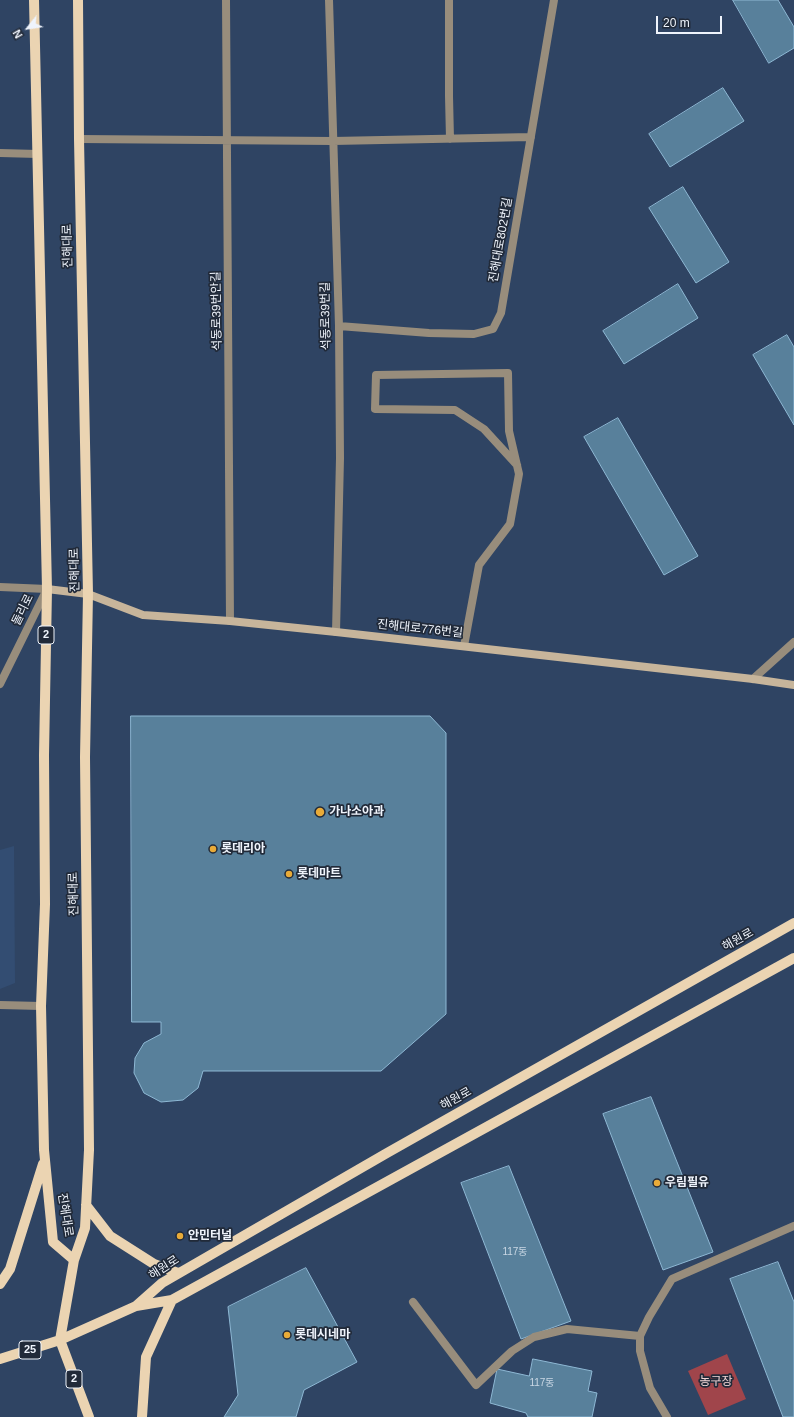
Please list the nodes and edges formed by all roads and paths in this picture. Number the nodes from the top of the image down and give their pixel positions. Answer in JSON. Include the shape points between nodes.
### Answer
{"nodes":[{"id":1,"x":34,"y":0,"type":"edge"},
{"id":2,"x":78,"y":0,"type":"edge"},
{"id":3,"x":226,"y":0,"type":"edge"},
{"id":4,"x":329,"y":0,"type":"edge"},
{"id":5,"x":449,"y":0,"type":"edge"},
{"id":6,"x":554,"y":0,"type":"edge"},
{"id":7,"x":531,"y":137,"type":"junction"},
{"id":8,"x":80,"y":139,"type":"junction"},
{"id":9,"x":450,"y":139,"type":"junction"},
{"id":10,"x":227,"y":141,"type":"junction"},
{"id":11,"x":333,"y":141,"type":"junction"},
{"id":12,"x":0,"y":153,"type":"edge"},
{"id":13,"x":38,"y":154,"type":"junction"},
{"id":14,"x":339,"y":326,"type":"junction"},
{"id":15,"x":517,"y":465,"type":"junction"},
{"id":16,"x":0,"y":587,"type":"edge"},
{"id":17,"x":47,"y":589,"type":"junction"},
{"id":18,"x":88,"y":594,"type":"junction"},
{"id":19,"x":230,"y":621,"type":"junction"},
{"id":20,"x":336,"y":632,"type":"junction"},
{"id":21,"x":794,"y":642,"type":"edge"},
{"id":22,"x":464,"y":646,"type":"junction"},
{"id":23,"x":753,"y":679,"type":"junction"},
{"id":24,"x":0,"y":684,"type":"edge"},
{"id":25,"x":794,"y":685,"type":"edge"},
{"id":26,"x":794,"y":923,"type":"edge"},
{"id":27,"x":794,"y":958,"type":"edge"},
{"id":28,"x":0,"y":1005,"type":"edge"},
{"id":29,"x":41,"y":1006,"type":"junction"},
{"id":30,"x":45,"y":1160,"type":"junction"},
{"id":31,"x":86,"y":1205,"type":"junction"},
{"id":32,"x":794,"y":1226,"type":"edge"},
{"id":33,"x":74,"y":1260,"type":"junction"},
{"id":34,"x":178,"y":1274,"type":"junction"},
{"id":35,"x":0,"y":1284,"type":"edge"},
{"id":36,"x":172,"y":1300,"type":"junction"},
{"id":37,"x":413,"y":1302,"type":"dead end"},
{"id":38,"x":136,"y":1306,"type":"junction"},
{"id":39,"x":640,"y":1336,"type":"junction"},
{"id":40,"x":60,"y":1340,"type":"junction"},
{"id":41,"x":0,"y":1359,"type":"edge"},
{"id":42,"x":89,"y":1417,"type":"edge"},
{"id":43,"x":142,"y":1417,"type":"edge"},
{"id":44,"x":667,"y":1417,"type":"edge"}],
"edges":[{"from":1,"to":13,"type":"main road","name":"진해대로","number":"2"},
{"from":2,"to":8,"type":"main road","name":"진해대로"},
{"from":3,"to":10,"type":"street","name":"석동로39번안길"},
{"from":4,"to":11,"type":"street","name":"석동로39번길"},
{"from":5,"to":9,"type":"street"},
{"from":6,"to":7,"type":"street","name":"진해대로802번길"},
{"from":7,"to":9,"type":"street"},
{"from":7,"to":14,"type":"street","name":"진해대로802번길","via":[[501,313],[493,329],[474,334]]},
{"from":8,"to":10,"type":"street"},
{"from":8,"to":18,"type":"main road","name":"진해대로"},
{"from":9,"to":11,"type":"street"},
{"from":10,"to":11,"type":"street"},
{"from":10,"to":19,"type":"street","name":"석동로39번안길"},
{"from":11,"to":14,"type":"street","name":"석동로39번길"},
{"from":12,"to":13,"type":"street"},
{"from":13,"to":17,"type":"main road","name":"진해대로","number":"2"},
{"from":14,"to":20,"type":"street","name":"석동로39번길","via":[[340,458]]},
{"from":15,"to":15,"type":"street","via":[[509,431],[508,373],[376,375],[375,409],[455,410],[484,429]]},
{"from":15,"to":22,"type":"street","via":[[519,474],[510,524],[479,565]]},
{"from":16,"to":17,"type":"street","name":"돌리로"},
{"from":17,"to":18,"type":"main road","name":"진해대로776번길"},
{"from":17,"to":24,"type":"street","name":"돌리로"},
{"from":17,"to":29,"type":"main road","name":"진해대로","number":"2"},
{"from":18,"to":19,"type":"main road","name":"진해대로776번길","via":[[143,615]]},
{"from":18,"to":31,"type":"main road","name":"진해대로","via":[[85,757],[89,1150]]},
{"from":19,"to":20,"type":"main road","name":"진해대로776번길"},
{"from":20,"to":22,"type":"main road","name":"진해대로776번길"},
{"from":21,"to":23,"type":"street"},
{"from":22,"to":23,"type":"main road","name":"진해대로776번길"},
{"from":23,"to":25,"type":"main road","name":"진해대로776번길"},
{"from":26,"to":34,"type":"main road","name":"해원로"},
{"from":27,"to":36,"type":"main road"},
{"from":28,"to":29,"type":"street"},
{"from":29,"to":30,"type":"main road","name":"진해대로","number":"2"},
{"from":30,"to":33,"type":"main road","name":"진해대로","number":"2","via":[[53,1242]]},
{"from":30,"to":35,"type":"main road","via":[[10,1269]]},
{"from":31,"to":33,"type":"main road","name":"진해대로","via":[[85,1228]]},
{"from":31,"to":34,"type":"main road","via":[[110,1236],[154,1264]]},
{"from":32,"to":39,"type":"street","via":[[672,1279]]},
{"from":33,"to":40,"type":"main road"},
{"from":34,"to":38,"type":"main road","name":"해원로","via":[[162,1283]]},
{"from":36,"to":38,"type":"main road"},
{"from":36,"to":43,"type":"main road","via":[[146,1357]]},
{"from":37,"to":39,"type":"street","via":[[476,1385],[512,1351],[534,1337],[567,1329]]},
{"from":38,"to":40,"type":"main road"},
{"from":39,"to":44,"type":"street","via":[[640,1351],[650,1388]]},
{"from":40,"to":41,"type":"main road","number":"25"},
{"from":40,"to":42,"type":"main road","number":"2"}]}
